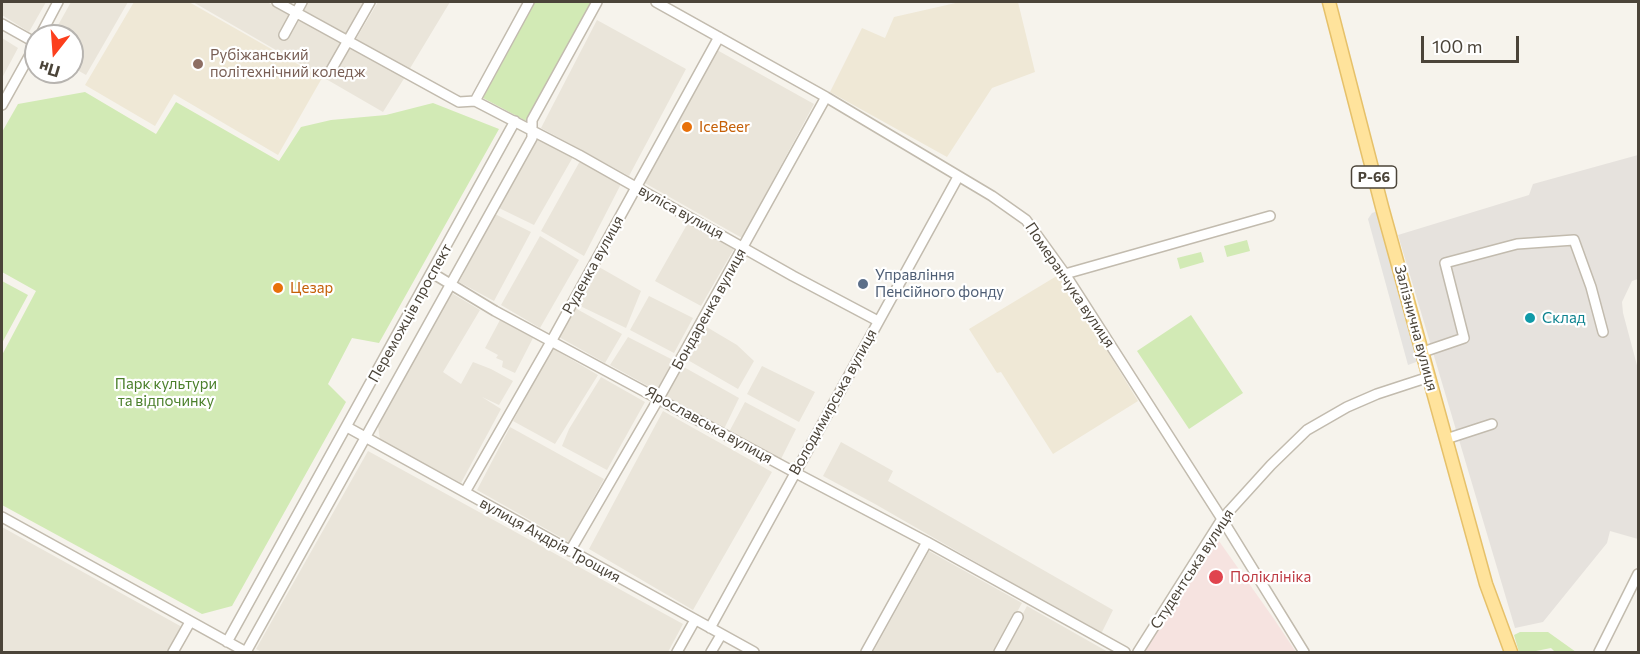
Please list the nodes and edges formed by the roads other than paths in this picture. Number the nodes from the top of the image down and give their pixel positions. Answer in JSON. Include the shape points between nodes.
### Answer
{"nodes":[{"id":1,"x":58,"y":2,"type":"edge"},
{"id":2,"x":277,"y":2,"type":"edge"},
{"id":3,"x":302,"y":2,"type":"edge"},
{"id":4,"x":370,"y":2,"type":"edge"},
{"id":5,"x":529,"y":2,"type":"edge"},
{"id":6,"x":597,"y":2,"type":"edge"},
{"id":7,"x":656,"y":2,"type":"edge"},
{"id":8,"x":1329,"y":2,"type":"edge"},
{"id":9,"x":296,"y":12,"type":"junction"},
{"id":10,"x":2,"y":24,"type":"edge"},
{"id":11,"x":46,"y":24,"type":"edge"},
{"id":12,"x":284,"y":34,"type":"dead end"},
{"id":13,"x":24,"y":37,"type":"edge"},
{"id":14,"x":719,"y":37,"type":"junction"},
{"id":15,"x":348,"y":41,"type":"junction"},
{"id":16,"x":24,"y":66,"type":"edge"},
{"id":17,"x":330,"y":72,"type":"dead end"},
{"id":18,"x":826,"y":97,"type":"junction"},
{"id":19,"x":476,"y":100,"type":"junction"},
{"id":20,"x":2,"y":105,"type":"edge"},
{"id":21,"x":515,"y":121,"type":"junction"},
{"id":22,"x":534,"y":131,"type":"junction"},
{"id":23,"x":957,"y":177,"type":"junction"},
{"id":24,"x":636,"y":187,"type":"junction"},
{"id":25,"x":1270,"y":216,"type":"dead end"},
{"id":26,"x":743,"y":247,"type":"junction"},
{"id":27,"x":432,"y":273,"type":"junction"},
{"id":28,"x":1065,"y":274,"type":"junction"},
{"id":29,"x":450,"y":285,"type":"junction"},
{"id":30,"x":878,"y":321,"type":"junction"},
{"id":31,"x":1602,"y":332,"type":"dead end"},
{"id":32,"x":552,"y":340,"type":"junction"},
{"id":33,"x":1423,"y":352,"type":"junction"},
{"id":34,"x":1430,"y":377,"type":"junction"},
{"id":35,"x":659,"y":398,"type":"junction"},
{"id":36,"x":1492,"y":424,"type":"dead end"},
{"id":37,"x":347,"y":427,"type":"junction"},
{"id":38,"x":365,"y":437,"type":"junction"},
{"id":39,"x":1446,"y":439,"type":"junction"},
{"id":40,"x":794,"y":472,"type":"junction"},
{"id":41,"x":465,"y":492,"type":"junction"},
{"id":42,"x":2,"y":517,"type":"edge"},
{"id":43,"x":1222,"y":519,"type":"junction"},
{"id":44,"x":927,"y":542,"type":"junction"},
{"id":45,"x":570,"y":551,"type":"junction"},
{"id":46,"x":1638,"y":574,"type":"edge"},
{"id":47,"x":1018,"y":617,"type":"dead end"},
{"id":48,"x":695,"y":620,"type":"junction"},
{"id":49,"x":190,"y":622,"type":"junction"},
{"id":50,"x":710,"y":628,"type":"junction"},
{"id":51,"x":721,"y":635,"type":"junction"},
{"id":52,"x":227,"y":642,"type":"junction"},
{"id":53,"x":173,"y":652,"type":"edge"},
{"id":54,"x":246,"y":652,"type":"edge"},
{"id":55,"x":677,"y":652,"type":"edge"},
{"id":56,"x":711,"y":652,"type":"edge"},
{"id":57,"x":754,"y":652,"type":"edge"},
{"id":58,"x":866,"y":652,"type":"edge"},
{"id":59,"x":999,"y":652,"type":"edge"},
{"id":60,"x":1125,"y":652,"type":"edge"},
{"id":61,"x":1138,"y":652,"type":"edge"},
{"id":62,"x":1305,"y":652,"type":"edge"},
{"id":63,"x":1511,"y":652,"type":"edge"},
{"id":64,"x":1599,"y":652,"type":"edge"}],
"edges":[{"from":1,"to":11,"type":"street"},
{"from":2,"to":9,"type":"street"},
{"from":3,"to":9,"type":"street"},
{"from":4,"to":15,"type":"street"},
{"from":5,"to":19,"type":"street"},
{"from":6,"to":22,"type":"street","name":"Переможців проспект","via":[[532,120]]},
{"from":7,"to":14,"type":"street","name":"Померанчука вулиця"},
{"from":8,"to":33,"type":"main road","name":"Залізнична вулиця","number":"Р-66"},
{"from":9,"to":12,"type":"street"},
{"from":9,"to":15,"type":"street"},
{"from":10,"to":13,"type":"street"},
{"from":14,"to":18,"type":"street","name":"Померанчука вулиця"},
{"from":14,"to":24,"type":"street","name":"Руденка вулиця"},
{"from":15,"to":17,"type":"street"},
{"from":15,"to":19,"type":"street","via":[[459,102]]},
{"from":16,"to":20,"type":"street"},
{"from":18,"to":23,"type":"street","name":"Померанчука вулиця"},
{"from":18,"to":26,"type":"street","name":"Бондаренка вулиця"},
{"from":19,"to":21,"type":"street"},
{"from":21,"to":22,"type":"street","name":"вуліса вулиця"},
{"from":21,"to":27,"type":"street","name":"Переможців проспект"},
{"from":22,"to":24,"type":"street","name":"вуліса вулиця"},
{"from":22,"to":29,"type":"street","name":"Переможців проспект"},
{"from":23,"to":28,"type":"street","name":"Померанчука вулиця","via":[[1026,220]]},
{"from":23,"to":30,"type":"street","name":"Володимирська вулиця"},
{"from":24,"to":26,"type":"street","name":"вуліса вулиця"},
{"from":24,"to":32,"type":"street","name":"Руденка вулиця"},
{"from":25,"to":28,"type":"street"},
{"from":26,"to":30,"type":"street","name":"вуліса вулиця"},
{"from":26,"to":35,"type":"street","name":"Бондаренка вулиця"},
{"from":27,"to":29,"type":"street","name":"Ярославська вулиця"},
{"from":27,"to":37,"type":"street","name":"Переможців проспект"},
{"from":28,"to":43,"type":"street","name":"Померанчука вулиця"},
{"from":29,"to":32,"type":"street","name":"Ярославська вулиця"},
{"from":29,"to":38,"type":"street","name":"Переможців проспект"},
{"from":30,"to":40,"type":"street","name":"Володимирська вулиця"},
{"from":31,"to":33,"type":"street","via":[[1574,240],[1517,244],[1445,263],[1464,338]]},
{"from":32,"to":35,"type":"street","name":"Ярославська вулиця"},
{"from":32,"to":41,"type":"street","name":"Руденка вулиця"},
{"from":33,"to":34,"type":"main road","name":"Залізнична вулиця","number":"Р-66"},
{"from":34,"to":39,"type":"main road","name":"Залізнична вулиця","number":"Р-66"},
{"from":34,"to":43,"type":"street","name":"Студентська вулиця","via":[[1383,392],[1307,430]]},
{"from":35,"to":40,"type":"street","name":"Ярославська вулиця"},
{"from":35,"to":45,"type":"street","name":"Бондаренка вулиця"},
{"from":36,"to":39,"type":"street"},
{"from":37,"to":38,"type":"street","name":"вулиця Андрія Трощия"},
{"from":37,"to":52,"type":"street","name":"Переможців проспект"},
{"from":38,"to":41,"type":"street","name":"вулиця Андрія Трощия"},
{"from":38,"to":54,"type":"street","name":"Переможців проспект"},
{"from":39,"to":63,"type":"main road","name":"Залізнична вулиця","number":"Р-66","via":[[1486,584]]},
{"from":40,"to":44,"type":"street","name":"Ярославська вулиця"},
{"from":40,"to":50,"type":"street","name":"Володимирська вулиця"},
{"from":41,"to":45,"type":"street","name":"вулиця Андрія Трощия"},
{"from":42,"to":49,"type":"street"},
{"from":43,"to":61,"type":"street","name":"Студентська вулиця"},
{"from":43,"to":62,"type":"street","name":"Померанчука вулиця"},
{"from":44,"to":58,"type":"street"},
{"from":44,"to":60,"type":"street","name":"Ярославська вулиця"},
{"from":45,"to":48,"type":"street","name":"вулиця Андрія Трощия"},
{"from":46,"to":64,"type":"street"},
{"from":47,"to":59,"type":"street"},
{"from":48,"to":50,"type":"street","name":"вулиця Андрія Трощия"},
{"from":48,"to":55,"type":"street"},
{"from":49,"to":52,"type":"street"},
{"from":49,"to":53,"type":"street"},
{"from":50,"to":51,"type":"street","name":"вулиця Андрія Трощия"},
{"from":51,"to":56,"type":"street"},
{"from":51,"to":57,"type":"street","name":"вулиця Андрія Трощия"},
{"from":52,"to":54,"type":"street"}]}
